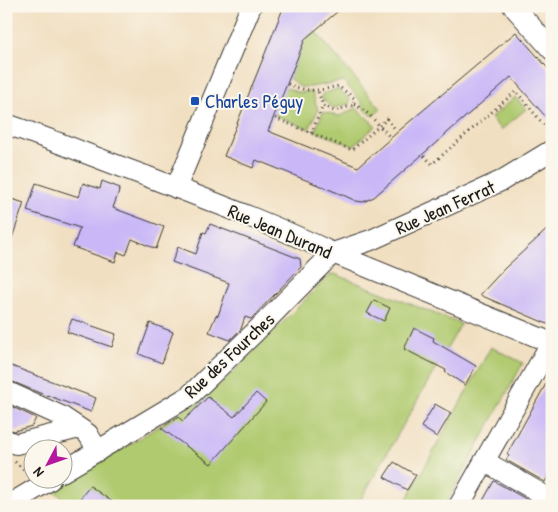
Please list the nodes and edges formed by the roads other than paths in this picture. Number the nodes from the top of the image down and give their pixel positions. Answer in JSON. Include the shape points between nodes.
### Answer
{"nodes":[{"id":1,"x":513,"y":6,"type":"edge"},
{"id":2,"x":248,"y":7,"type":"edge"},
{"id":3,"x":552,"y":50,"type":"edge"},
{"id":4,"x":6,"y":124,"type":"edge"},
{"id":5,"x":552,"y":150,"type":"edge"},
{"id":6,"x":176,"y":188,"type":"junction"},
{"id":7,"x":333,"y":253,"type":"junction"},
{"id":8,"x":552,"y":343,"type":"edge"},
{"id":9,"x":6,"y":391,"type":"edge"},
{"id":10,"x":79,"y":428,"type":"junction"},
{"id":11,"x":9,"y":449,"type":"edge"},
{"id":12,"x":98,"y":451,"type":"junction"},
{"id":13,"x":484,"y":461,"type":"junction"},
{"id":14,"x":72,"y":466,"type":"edge"},
{"id":15,"x":33,"y":490,"type":"edge"},
{"id":16,"x":552,"y":500,"type":"edge"},
{"id":17,"x":7,"y":506,"type":"edge"},
{"id":18,"x":459,"y":506,"type":"edge"}],
"edges":[{"from":1,"to":3,"type":"street"},
{"from":2,"to":6,"type":"street"},
{"from":4,"to":6,"type":"street","name":"Rue Jean Durand"},
{"from":5,"to":7,"type":"street","name":"Rue Jean Ferrat","via":[[501,182],[371,240]]},
{"from":6,"to":7,"type":"street","name":"Rue Jean Durand"},
{"from":7,"to":8,"type":"street","name":"Rue Jean Durand"},
{"from":7,"to":12,"type":"street","name":"Rue des Fourches","via":[[189,396]]},
{"from":8,"to":13,"type":"street"},
{"from":9,"to":10,"type":"street","via":[[61,416]]},
{"from":10,"to":11,"type":"street","via":[[16,444]]},
{"from":10,"to":12,"type":"street","via":[[88,434]]},
{"from":12,"to":14,"type":"street","name":"Rue des Fourches"},
{"from":13,"to":16,"type":"street"},
{"from":13,"to":18,"type":"street"},
{"from":15,"to":17,"type":"street"}]}
